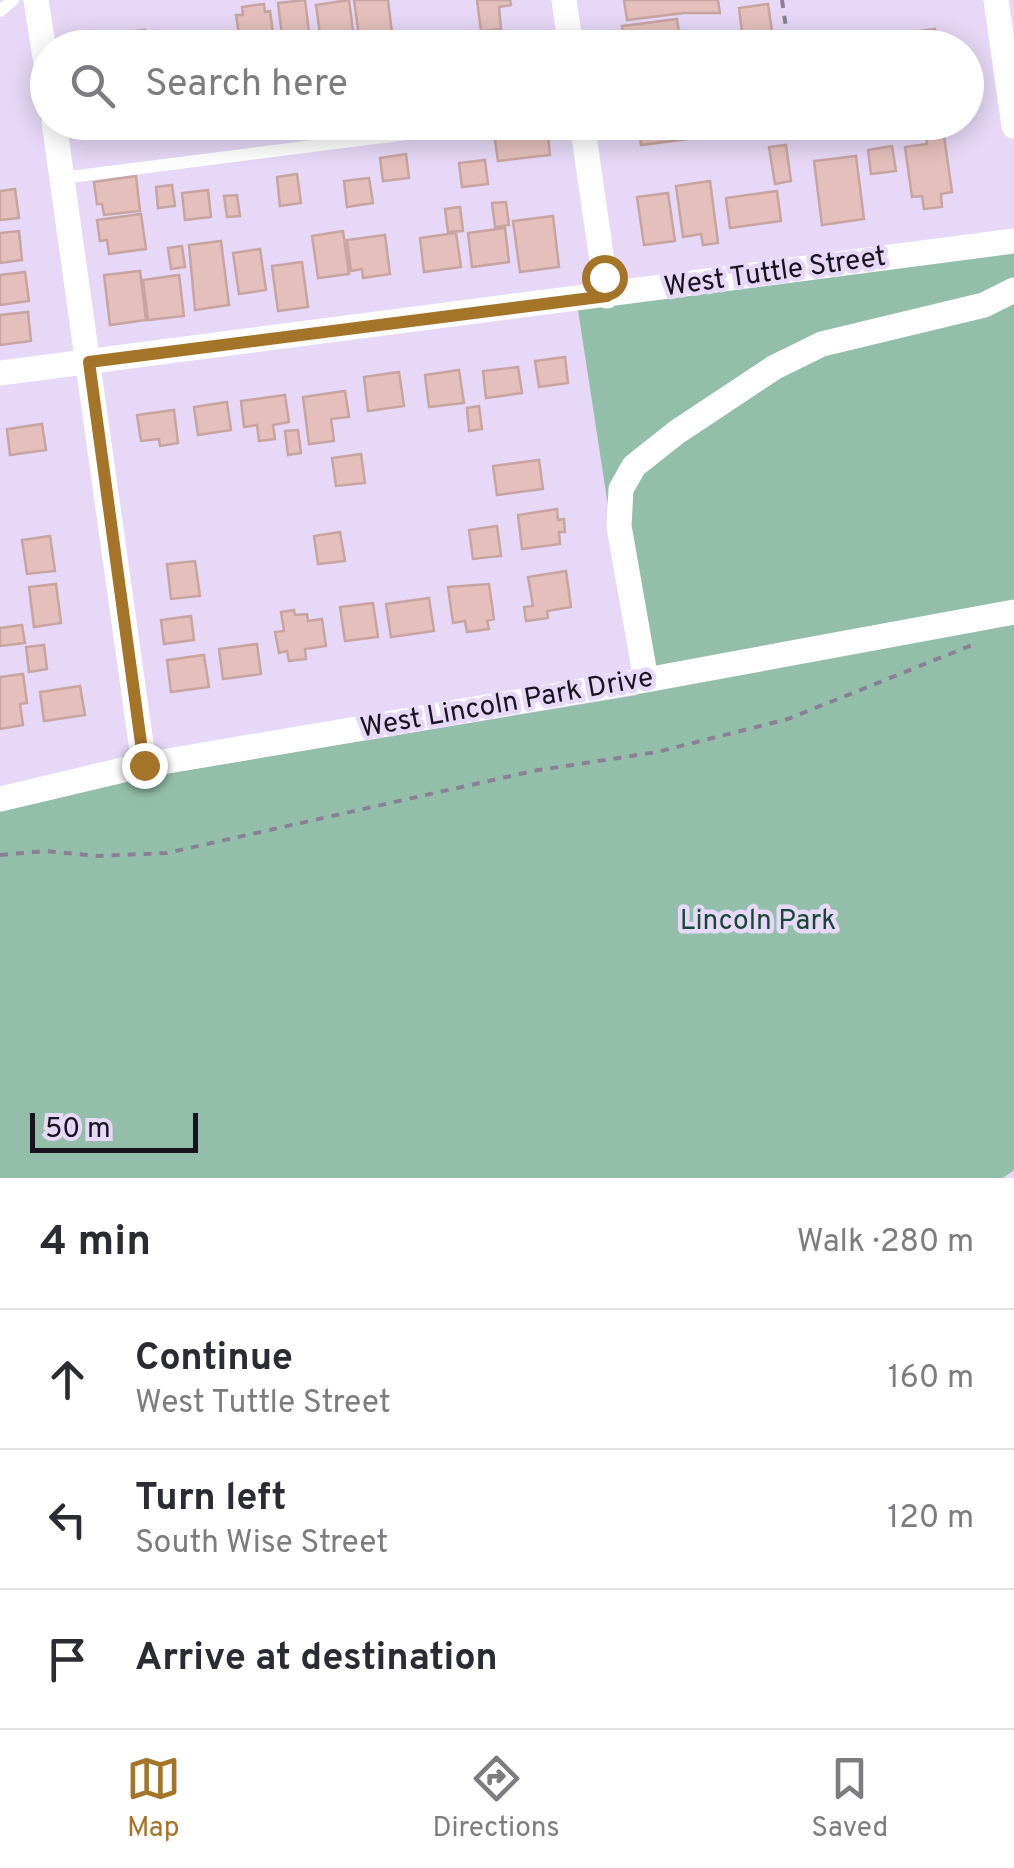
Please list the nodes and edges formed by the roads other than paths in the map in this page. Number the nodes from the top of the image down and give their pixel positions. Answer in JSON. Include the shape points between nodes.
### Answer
{"nodes":[{"id":1,"x":13,"y":0,"type":"edge"},
{"id":2,"x":36,"y":0,"type":"edge"},
{"id":3,"x":564,"y":0,"type":"edge"},
{"id":4,"x":996,"y":0,"type":"edge"},
{"id":5,"x":0,"y":11,"type":"edge"},
{"id":6,"x":41,"y":30,"type":"edge"},
{"id":7,"x":568,"y":30,"type":"edge"},
{"id":8,"x":1014,"y":126,"type":"edge"},
{"id":9,"x":57,"y":140,"type":"edge"},
{"id":10,"x":360,"y":140,"type":"edge"},
{"id":11,"x":585,"y":140,"type":"edge"},
{"id":12,"x":62,"y":178,"type":"junction"},
{"id":13,"x":1014,"y":242,"type":"edge"},
{"id":14,"x":1014,"y":290,"type":"edge"},
{"id":15,"x":607,"y":296,"type":"junction"},
{"id":16,"x":89,"y":362,"type":"junction"},
{"id":17,"x":0,"y":373,"type":"edge"},
{"id":18,"x":1014,"y":612,"type":"edge"},
{"id":19,"x":646,"y":680,"type":"junction"},
{"id":20,"x":144,"y":765,"type":"junction"},
{"id":21,"x":0,"y":799,"type":"edge"}],
"edges":[{"from":1,"to":5,"type":"lane"},
{"from":2,"to":6,"type":"street"},
{"from":3,"to":7,"type":"street"},
{"from":4,"to":8,"type":"street"},
{"from":9,"to":12,"type":"street"},
{"from":10,"to":12,"type":"lane"},
{"from":11,"to":15,"type":"street"},
{"from":12,"to":16,"type":"street"},
{"from":13,"to":15,"type":"street","name":"West Tuttle Street"},
{"from":14,"to":19,"type":"street","via":[[984,305],[822,344],[775,367],[634,466],[620,489],[619,526]]},
{"from":15,"to":16,"type":"street","name":"West Tuttle Street"},
{"from":16,"to":17,"type":"street","name":"West Tuttle Street"},
{"from":16,"to":20,"type":"street"},
{"from":18,"to":19,"type":"street","name":"West Lincoln Park Drive"},
{"from":19,"to":20,"type":"street","name":"West Lincoln Park Drive"},
{"from":20,"to":21,"type":"street","name":"West Lincoln Park Drive"}]}
